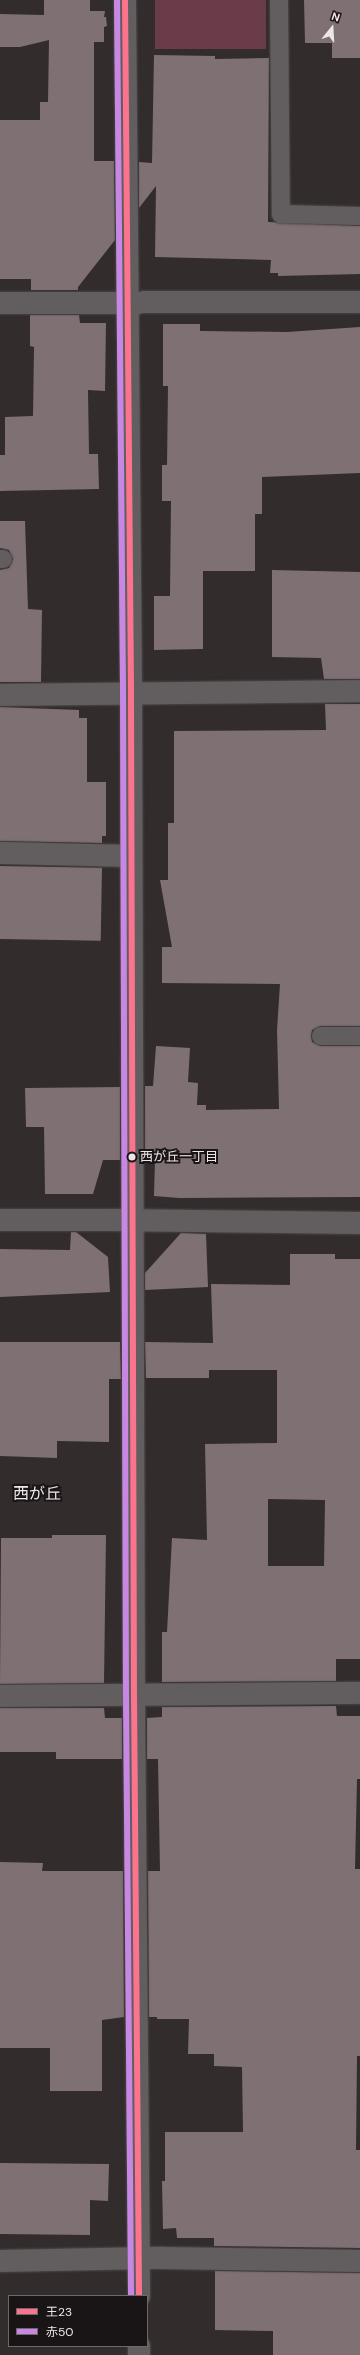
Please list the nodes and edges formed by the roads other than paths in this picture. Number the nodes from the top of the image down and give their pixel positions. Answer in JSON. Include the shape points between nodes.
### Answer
{"nodes":[{"id":1,"x":125,"y":0,"type":"edge"},
{"id":2,"x":279,"y":0,"type":"edge"},
{"id":3,"x":360,"y":216,"type":"edge"},
{"id":4,"x":360,"y":302,"type":"edge"},
{"id":5,"x":0,"y":303,"type":"edge"},
{"id":6,"x":127,"y":303,"type":"junction"},
{"id":7,"x":360,"y":691,"type":"edge"},
{"id":8,"x":131,"y":692,"type":"junction"},
{"id":9,"x":0,"y":695,"type":"edge"},
{"id":10,"x":0,"y":853,"type":"edge"},
{"id":11,"x":131,"y":856,"type":"junction"},
{"id":12,"x":322,"y":1036,"type":"dead end"},
{"id":13,"x":360,"y":1036,"type":"edge"},
{"id":14,"x":0,"y":1220,"type":"edge"},
{"id":15,"x":132,"y":1220,"type":"junction"},
{"id":16,"x":360,"y":1224,"type":"edge"},
{"id":17,"x":360,"y":1693,"type":"edge"},
{"id":18,"x":134,"y":1695,"type":"junction"},
{"id":19,"x":0,"y":1696,"type":"edge"},
{"id":20,"x":139,"y":2258,"type":"junction"},
{"id":21,"x":0,"y":2260,"type":"edge"},
{"id":22,"x":360,"y":2261,"type":"edge"},
{"id":23,"x":139,"y":2295,"type":"edge"}],
"edges":[{"from":1,"to":6,"type":"street"},
{"from":2,"to":3,"type":"lane","via":[[281,214]]},
{"from":4,"to":6,"type":"street"},
{"from":5,"to":6,"type":"street"},
{"from":6,"to":8,"type":"street"},
{"from":7,"to":8,"type":"street"},
{"from":8,"to":9,"type":"street"},
{"from":8,"to":11,"type":"street"},
{"from":10,"to":11,"type":"street"},
{"from":11,"to":15,"type":"street"},
{"from":12,"to":13,"type":"lane"},
{"from":14,"to":15,"type":"street"},
{"from":15,"to":16,"type":"street"},
{"from":15,"to":18,"type":"street"},
{"from":17,"to":18,"type":"street"},
{"from":18,"to":19,"type":"street"},
{"from":18,"to":20,"type":"street"},
{"from":20,"to":21,"type":"street"},
{"from":20,"to":22,"type":"street"},
{"from":20,"to":23,"type":"street"}]}
